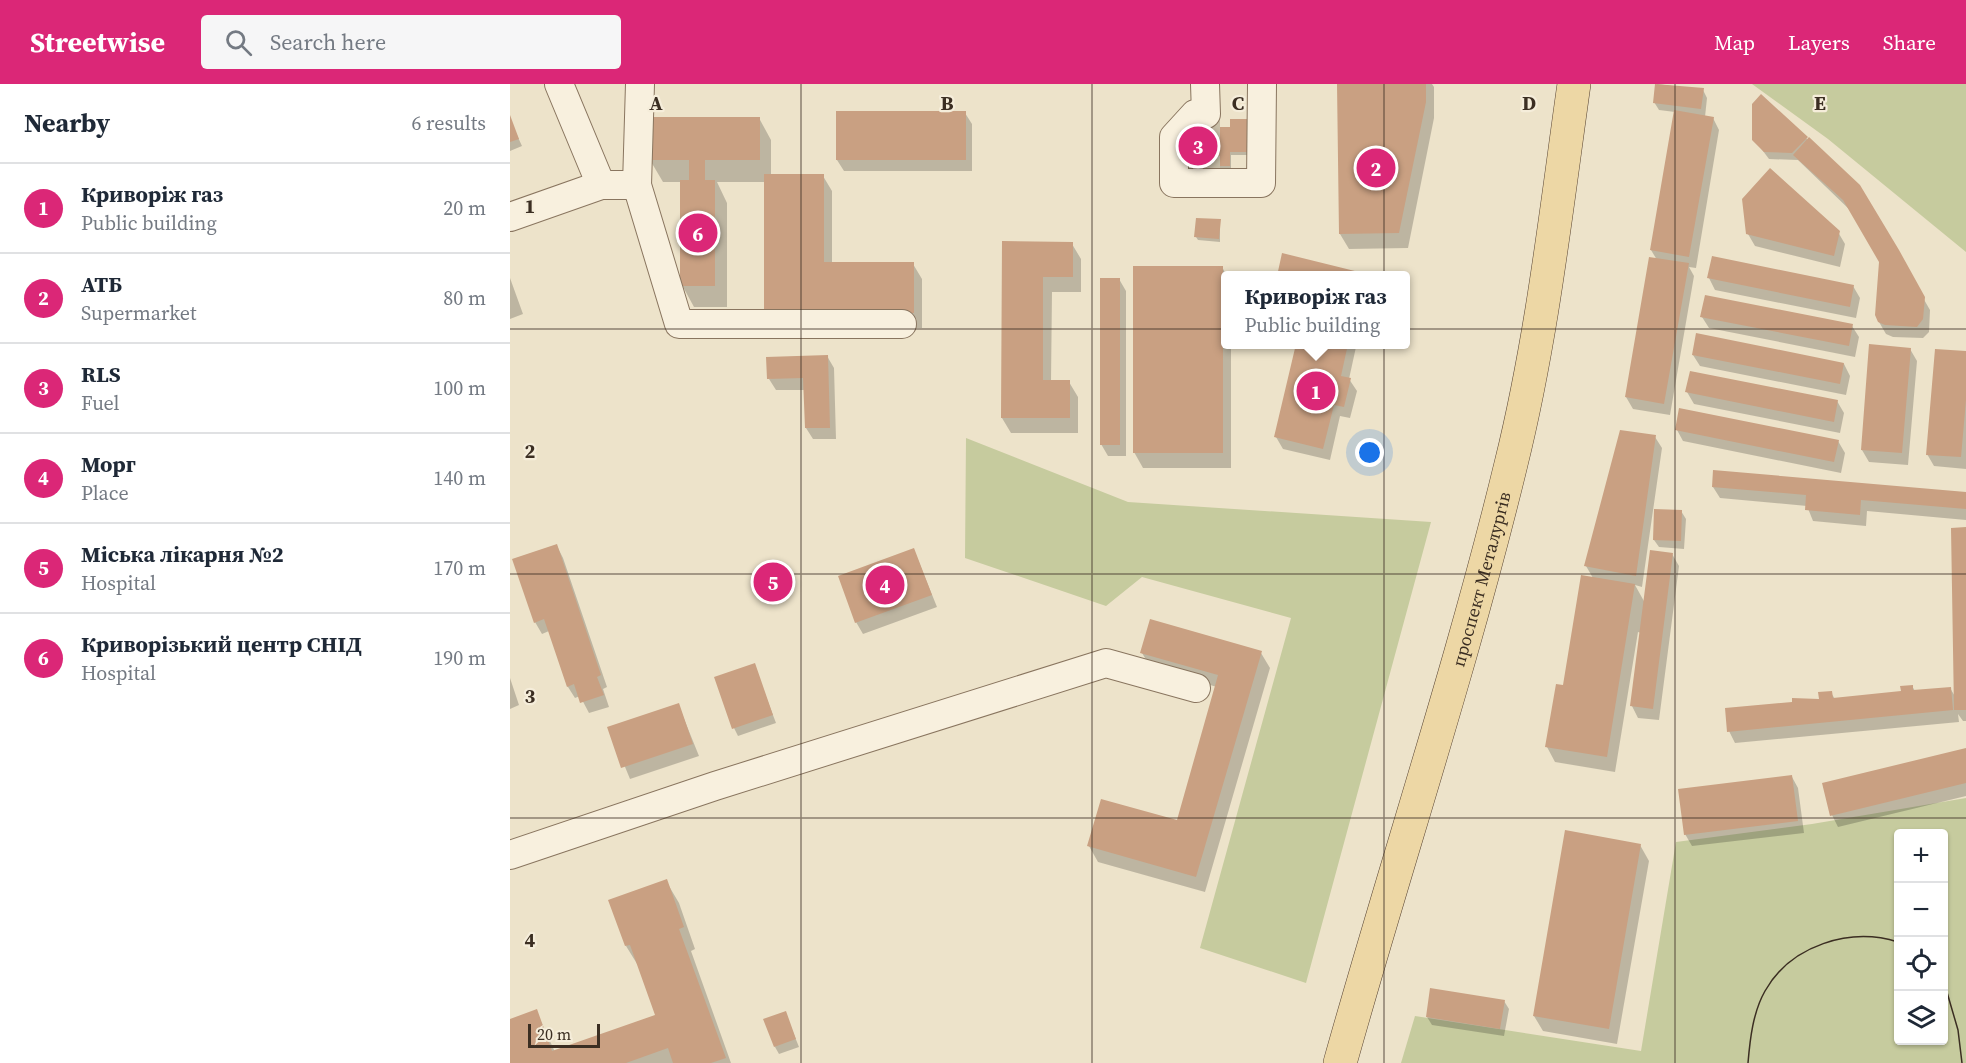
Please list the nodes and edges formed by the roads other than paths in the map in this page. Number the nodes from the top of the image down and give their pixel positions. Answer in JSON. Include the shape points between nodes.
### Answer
{"nodes":[{"id":1,"x":559,"y":84,"type":"edge"},
{"id":2,"x":640,"y":84,"type":"edge"},
{"id":3,"x":1205,"y":84,"type":"edge"},
{"id":4,"x":1262,"y":84,"type":"edge"},
{"id":5,"x":1574,"y":84,"type":"edge"},
{"id":6,"x":601,"y":185,"type":"junction"},
{"id":7,"x":637,"y":185,"type":"junction"},
{"id":8,"x":510,"y":217,"type":"edge"},
{"id":9,"x":902,"y":324,"type":"dead end"},
{"id":10,"x":1196,"y":688,"type":"dead end"},
{"id":11,"x":510,"y":855,"type":"edge"},
{"id":12,"x":1340,"y":1063,"type":"edge"}],
"edges":[{"from":1,"to":6,"type":"lane"},
{"from":2,"to":7,"type":"lane"},
{"from":3,"to":4,"type":"lane","via":[[1206,114],[1195,114],[1174,137],[1174,183],[1261,183]]},
{"from":5,"to":12,"type":"main road","name":"проспект Металургів","via":[[1537,339],[1512,462],[1477,596]]},
{"from":6,"to":7,"type":"lane"},
{"from":6,"to":8,"type":"lane"},
{"from":7,"to":9,"type":"lane","via":[[678,324]]},
{"from":10,"to":11,"type":"lane","via":[[1106,663]]}]}
